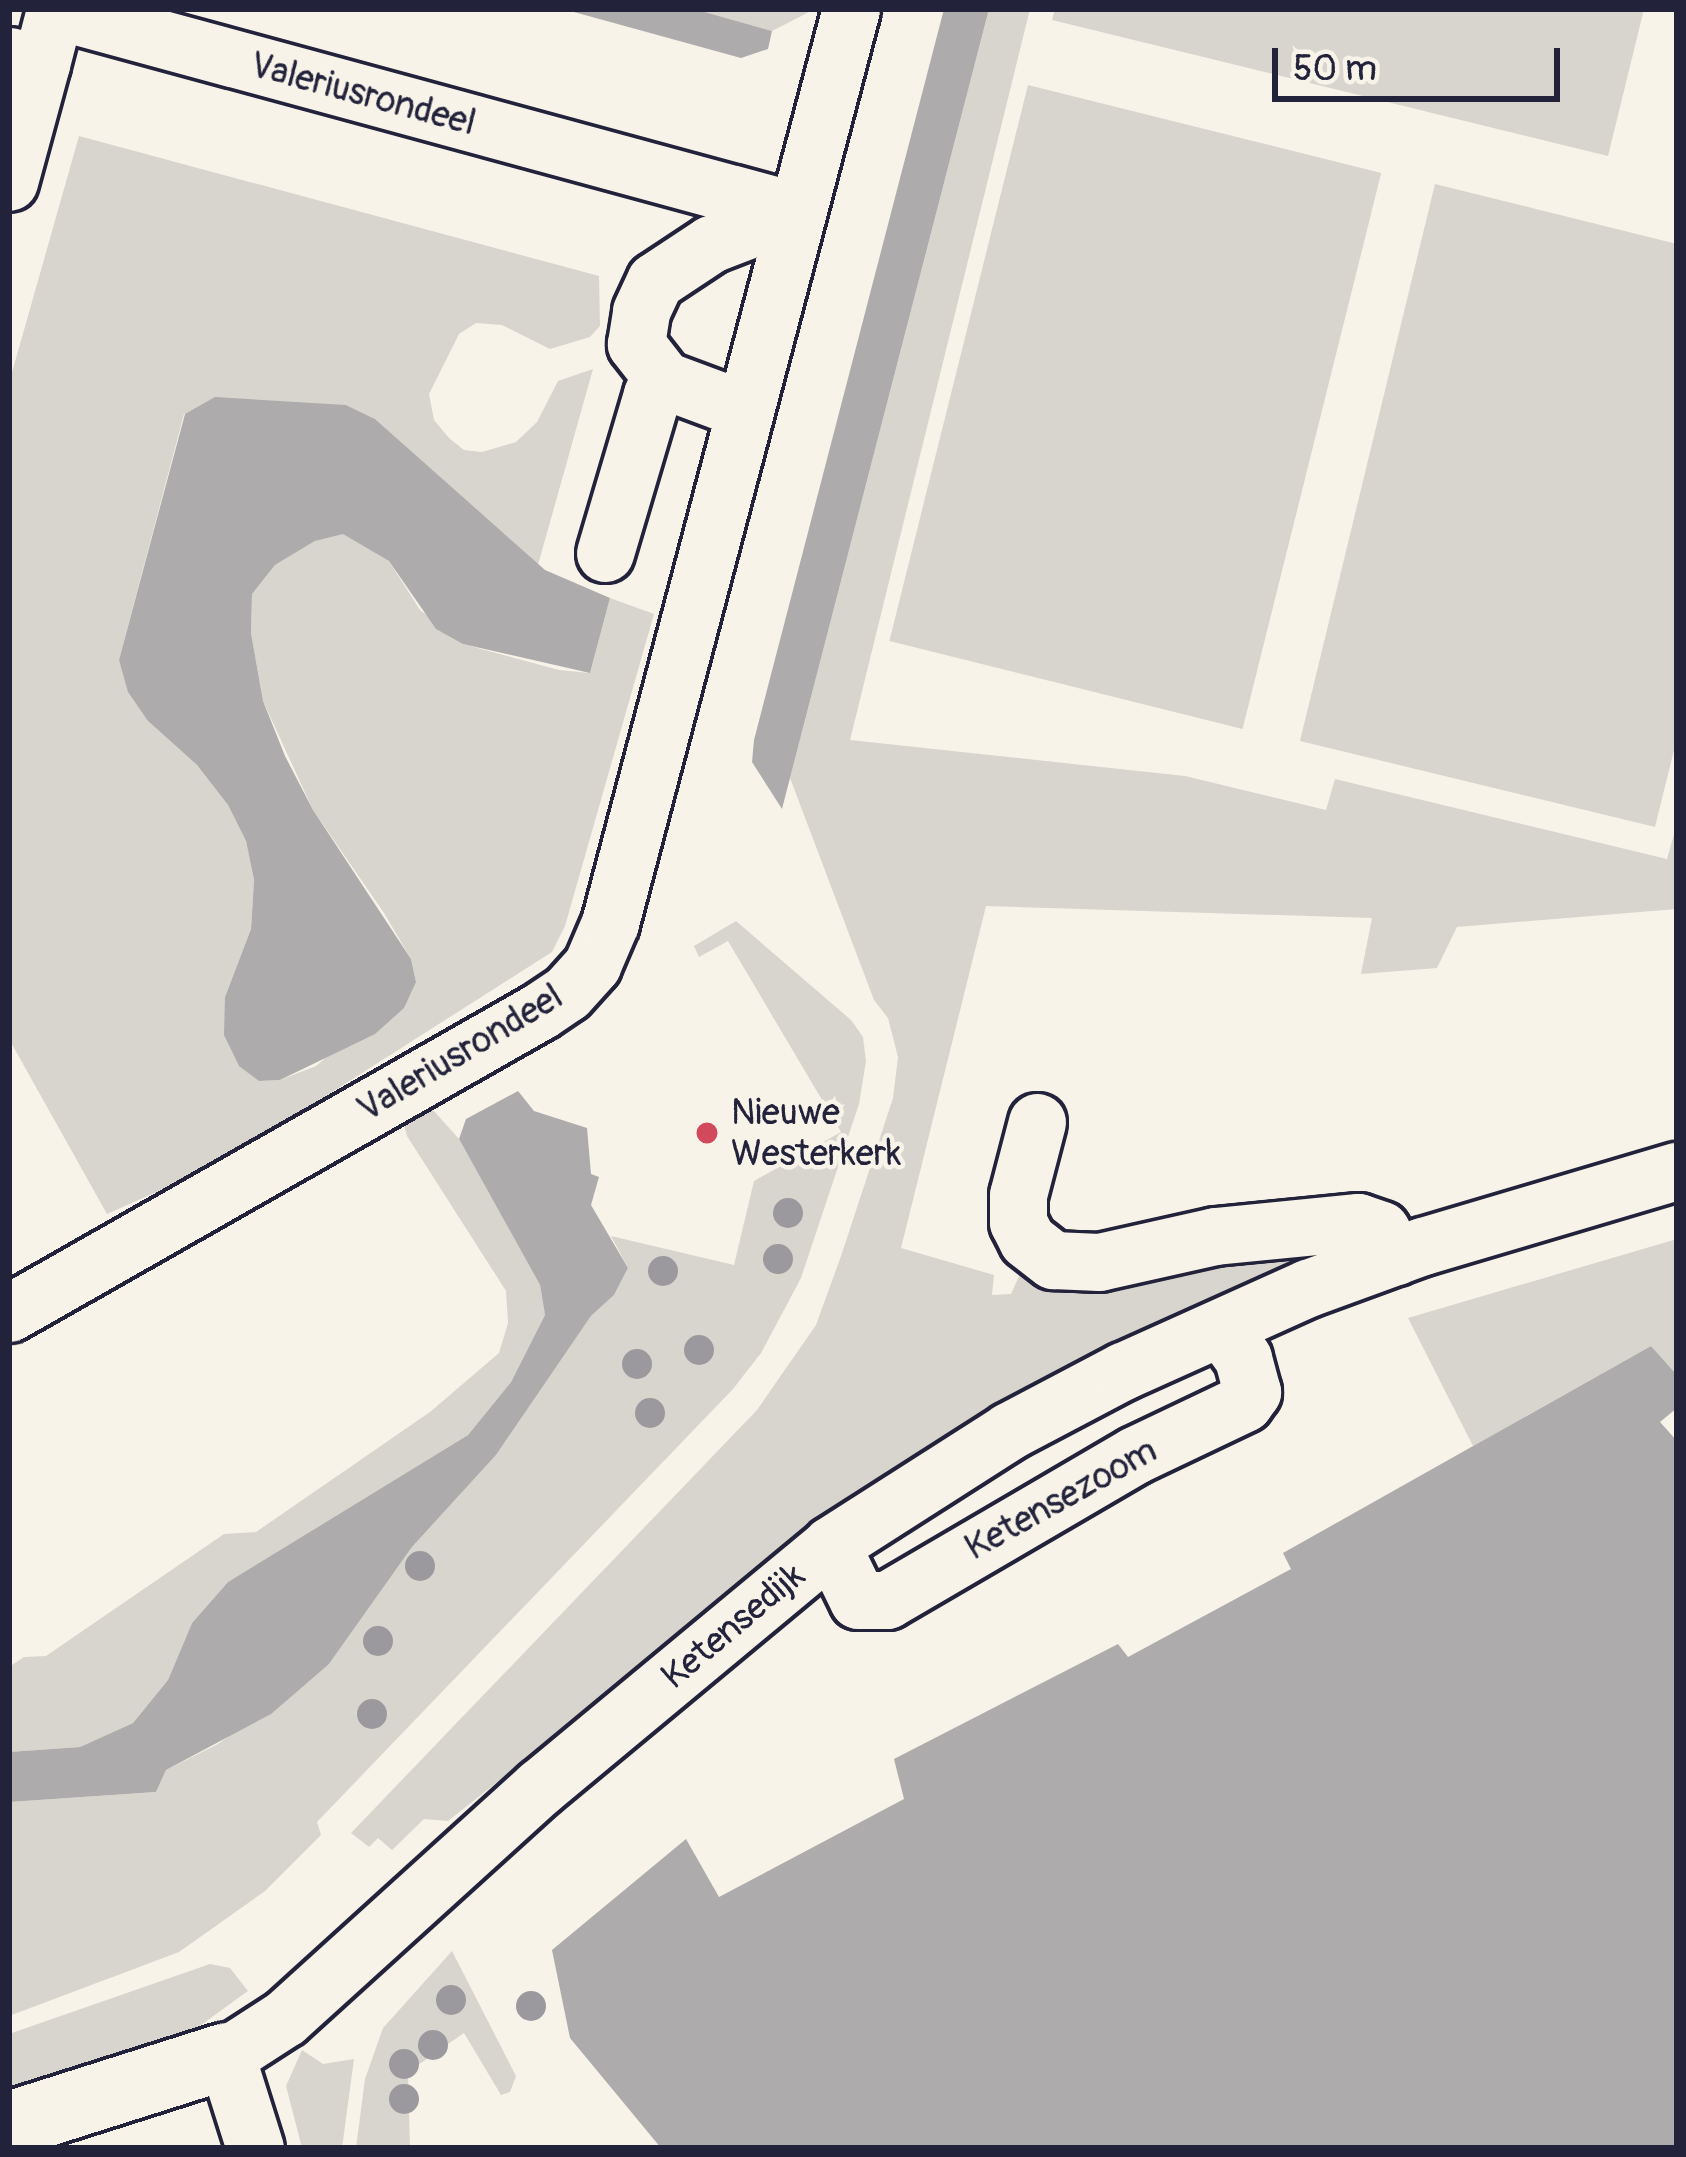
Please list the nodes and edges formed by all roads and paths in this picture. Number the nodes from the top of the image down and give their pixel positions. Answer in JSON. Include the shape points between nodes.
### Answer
{"nodes":[{"id":1,"x":851,"y":9,"type":"edge"},
{"id":2,"x":25,"y":60,"type":"edge"},
{"id":3,"x":9,"y":182,"type":"edge"},
{"id":4,"x":796,"y":211,"type":"junction"},
{"id":5,"x":664,"y":380,"type":"junction"},
{"id":6,"x":742,"y":409,"type":"junction"},
{"id":7,"x":605,"y":554,"type":"dead end"},
{"id":8,"x":1037,"y":1122,"type":"dead end"},
{"id":9,"x":1677,"y":1172,"type":"edge"},
{"id":10,"x":1395,"y":1256,"type":"junction"},
{"id":11,"x":9,"y":1313,"type":"edge"},
{"id":12,"x":1221,"y":1328,"type":"junction"},
{"id":13,"x":830,"y":1545,"type":"junction"},
{"id":14,"x":226,"y":2056,"type":"junction"},
{"id":15,"x":9,"y":2125,"type":"edge"},
{"id":16,"x":94,"y":2148,"type":"edge"},
{"id":17,"x":255,"y":2148,"type":"edge"}],
"edges":[{"from":1,"to":4,"type":"street","name":"Valeriusrondeel"},
{"from":2,"to":3,"type":"street","name":"Valeriusrondeel"},
{"from":2,"to":4,"type":"street","name":"Valeriusrondeel","via":[[55,10]]},
{"from":4,"to":5,"type":"street","via":[[711,244],[655,281],[636,344]]},
{"from":4,"to":6,"type":"street","name":"Valeriusrondeel"},
{"from":5,"to":6,"type":"street"},
{"from":5,"to":7,"type":"street","via":[[652,394]]},
{"from":6,"to":11,"type":"street","name":"Valeriusrondeel","via":[[610,923],[592,964],[540,1011]]},
{"from":8,"to":10,"type":"street","via":[[1018,1222],[1053,1260],[1100,1262],[1215,1235],[1358,1222],[1381,1230]]},
{"from":9,"to":10,"type":"street","name":"Ketensedijk"},
{"from":10,"to":12,"type":"street","name":"Ketensedijk"},
{"from":12,"to":13,"type":"street","name":"Ketensedijk","via":[[1009,1431]]},
{"from":12,"to":13,"type":"street","name":"Ketensezoom","via":[[1243,1358],[1252,1392],[1244,1403],[1135,1455],[887,1600],[858,1600]]},
{"from":13,"to":14,"type":"street","name":"Ketensedijk","via":[[541,1787],[285,2018]]},
{"from":14,"to":15,"type":"main road"},
{"from":14,"to":16,"type":"main road","via":[[139,2125]]},
{"from":14,"to":17,"type":"street"}]}
